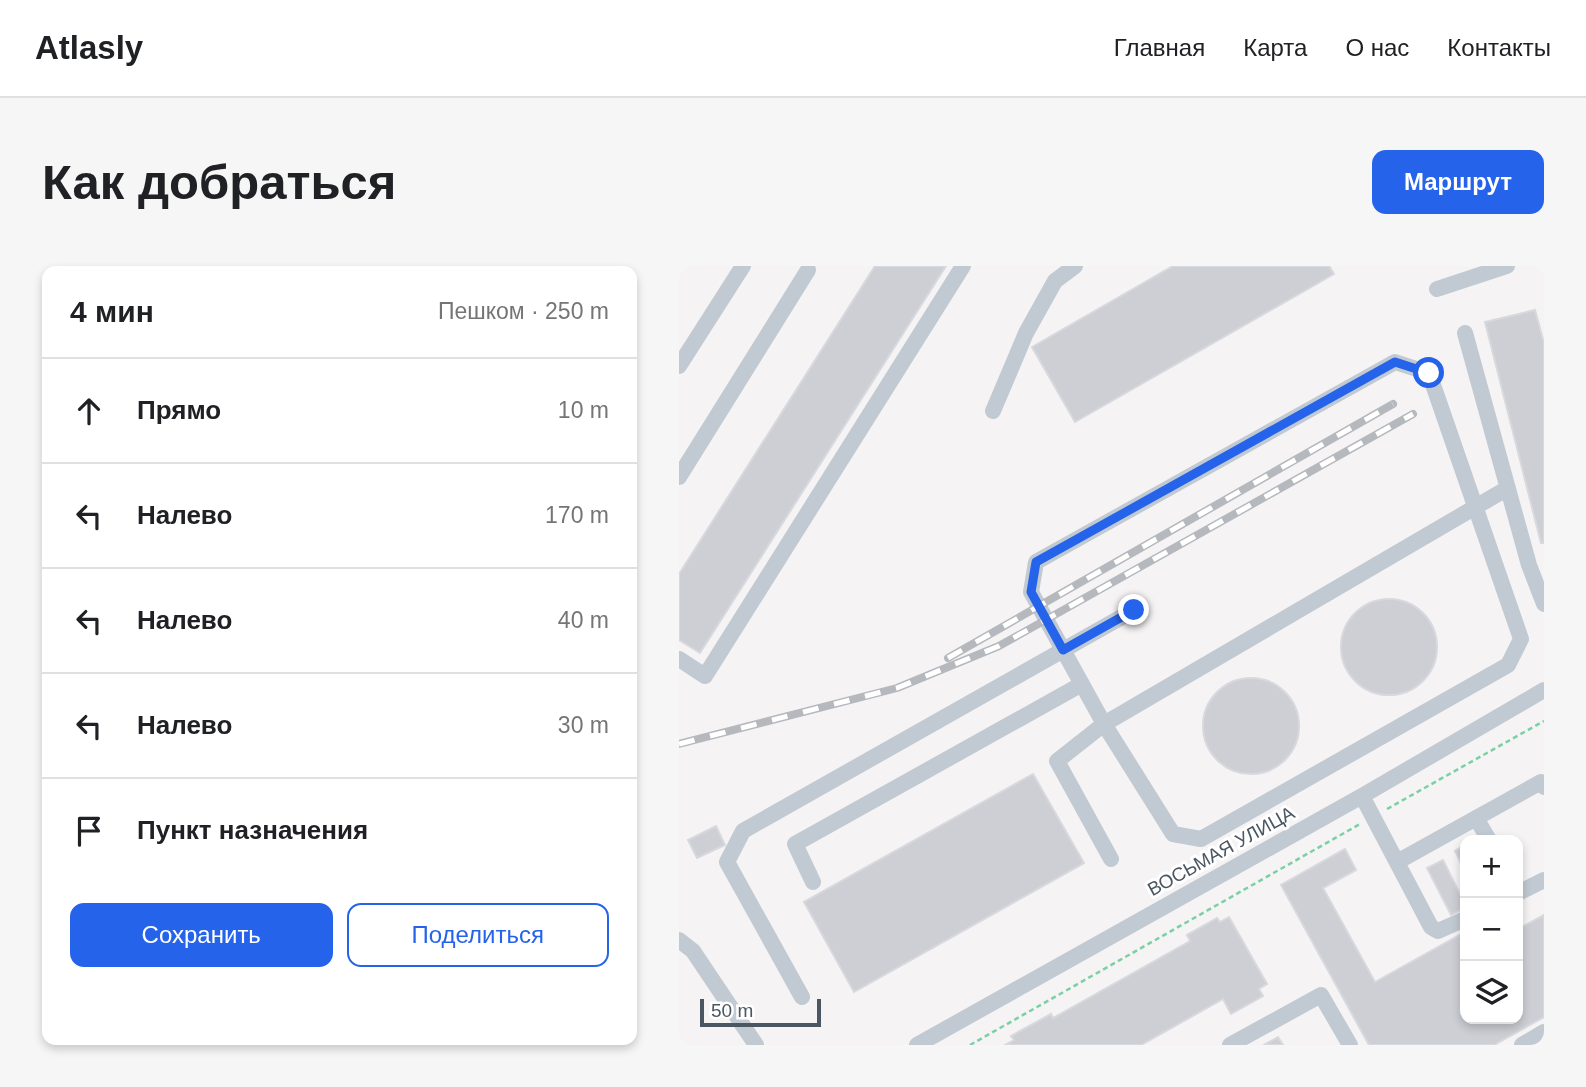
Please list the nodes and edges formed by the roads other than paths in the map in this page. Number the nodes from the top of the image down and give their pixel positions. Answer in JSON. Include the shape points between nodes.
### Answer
{"nodes":[{"id":1,"x":743,"y":266,"type":"edge"},
{"id":2,"x":964,"y":266,"type":"edge"},
{"id":3,"x":1075,"y":266,"type":"edge"},
{"id":4,"x":1451,"y":266,"type":"edge"},
{"id":5,"x":1507,"y":266,"type":"edge"},
{"id":6,"x":808,"y":270,"type":"dead end"},
{"id":7,"x":1456,"y":282,"type":"junction"},
{"id":8,"x":1437,"y":289,"type":"dead end"},
{"id":9,"x":1465,"y":333,"type":"dead end"},
{"id":10,"x":679,"y":366,"type":"edge"},
{"id":11,"x":993,"y":411,"type":"dead end"},
{"id":12,"x":679,"y":477,"type":"edge"},
{"id":13,"x":1508,"y":488,"type":"junction"},
{"id":14,"x":1476,"y":506,"type":"junction"},
{"id":15,"x":1544,"y":604,"type":"edge"},
{"id":16,"x":1134,"y":610,"type":"dead end"},
{"id":17,"x":1063,"y":650,"type":"junction"},
{"id":18,"x":679,"y":659,"type":"edge"},
{"id":19,"x":1082,"y":684,"type":"junction"},
{"id":20,"x":1544,"y":690,"type":"edge"},
{"id":21,"x":1104,"y":724,"type":"junction"},
{"id":22,"x":1544,"y":788,"type":"edge"},
{"id":23,"x":1362,"y":796,"type":"junction"},
{"id":24,"x":1476,"y":818,"type":"junction"},
{"id":25,"x":1486,"y":835,"type":"edge"},
{"id":26,"x":1111,"y":859,"type":"dead end"},
{"id":27,"x":1397,"y":862,"type":"junction"},
{"id":28,"x":1544,"y":880,"type":"edge"},
{"id":29,"x":813,"y":881,"type":"dead end"},
{"id":30,"x":1523,"y":890,"type":"edge"},
{"id":31,"x":1460,"y":921,"type":"edge"},
{"id":32,"x":679,"y":940,"type":"edge"},
{"id":33,"x":802,"y":997,"type":"dead end"},
{"id":34,"x":1544,"y":1032,"type":"edge"},
{"id":35,"x":755,"y":1045,"type":"edge"},
{"id":36,"x":917,"y":1045,"type":"edge"},
{"id":37,"x":1230,"y":1045,"type":"edge"},
{"id":38,"x":1350,"y":1045,"type":"edge"},
{"id":39,"x":1522,"y":1045,"type":"edge"}],
"edges":[{"from":1,"to":10,"type":"street"},
{"from":2,"to":18,"type":"street","via":[[705,676]]},
{"from":3,"to":11,"type":"street","via":[[1055,281],[1026,333]]},
{"from":4,"to":7,"type":"street"},
{"from":5,"to":7,"type":"street"},
{"from":6,"to":12,"type":"street"},
{"from":7,"to":8,"type":"street"},
{"from":9,"to":13,"type":"street"},
{"from":13,"to":14,"type":"street"},
{"from":13,"to":15,"type":"street"},
{"from":14,"to":17,"type":"street","via":[[1429,373],[1395,362],[1036,562],[1031,592]]},
{"from":14,"to":21,"type":"street"},
{"from":14,"to":21,"type":"street","via":[[1521,639],[1508,665],[1201,839],[1173,834]]},
{"from":16,"to":17,"type":"street"},
{"from":17,"to":19,"type":"street"},
{"from":17,"to":33,"type":"street","via":[[743,831],[727,862]]},
{"from":19,"to":21,"type":"street"},
{"from":19,"to":29,"type":"street","via":[[795,844]]},
{"from":20,"to":23,"type":"street","name":"ВОСЬМАЯ УЛИЦА"},
{"from":21,"to":26,"type":"street","via":[[1057,761]]},
{"from":22,"to":24,"type":"street","via":[[1541,782]]},
{"from":23,"to":27,"type":"street"},
{"from":23,"to":36,"type":"street","name":"ВОСЬМАЯ УЛИЦА"},
{"from":24,"to":25,"type":"street"},
{"from":24,"to":27,"type":"street"},
{"from":27,"to":31,"type":"street","via":[[1431,927],[1438,931]]},
{"from":28,"to":30,"type":"street"},
{"from":32,"to":35,"type":"street","via":[[693,951]]},
{"from":34,"to":39,"type":"street"},
{"from":37,"to":38,"type":"street","via":[[1321,995]]}]}
